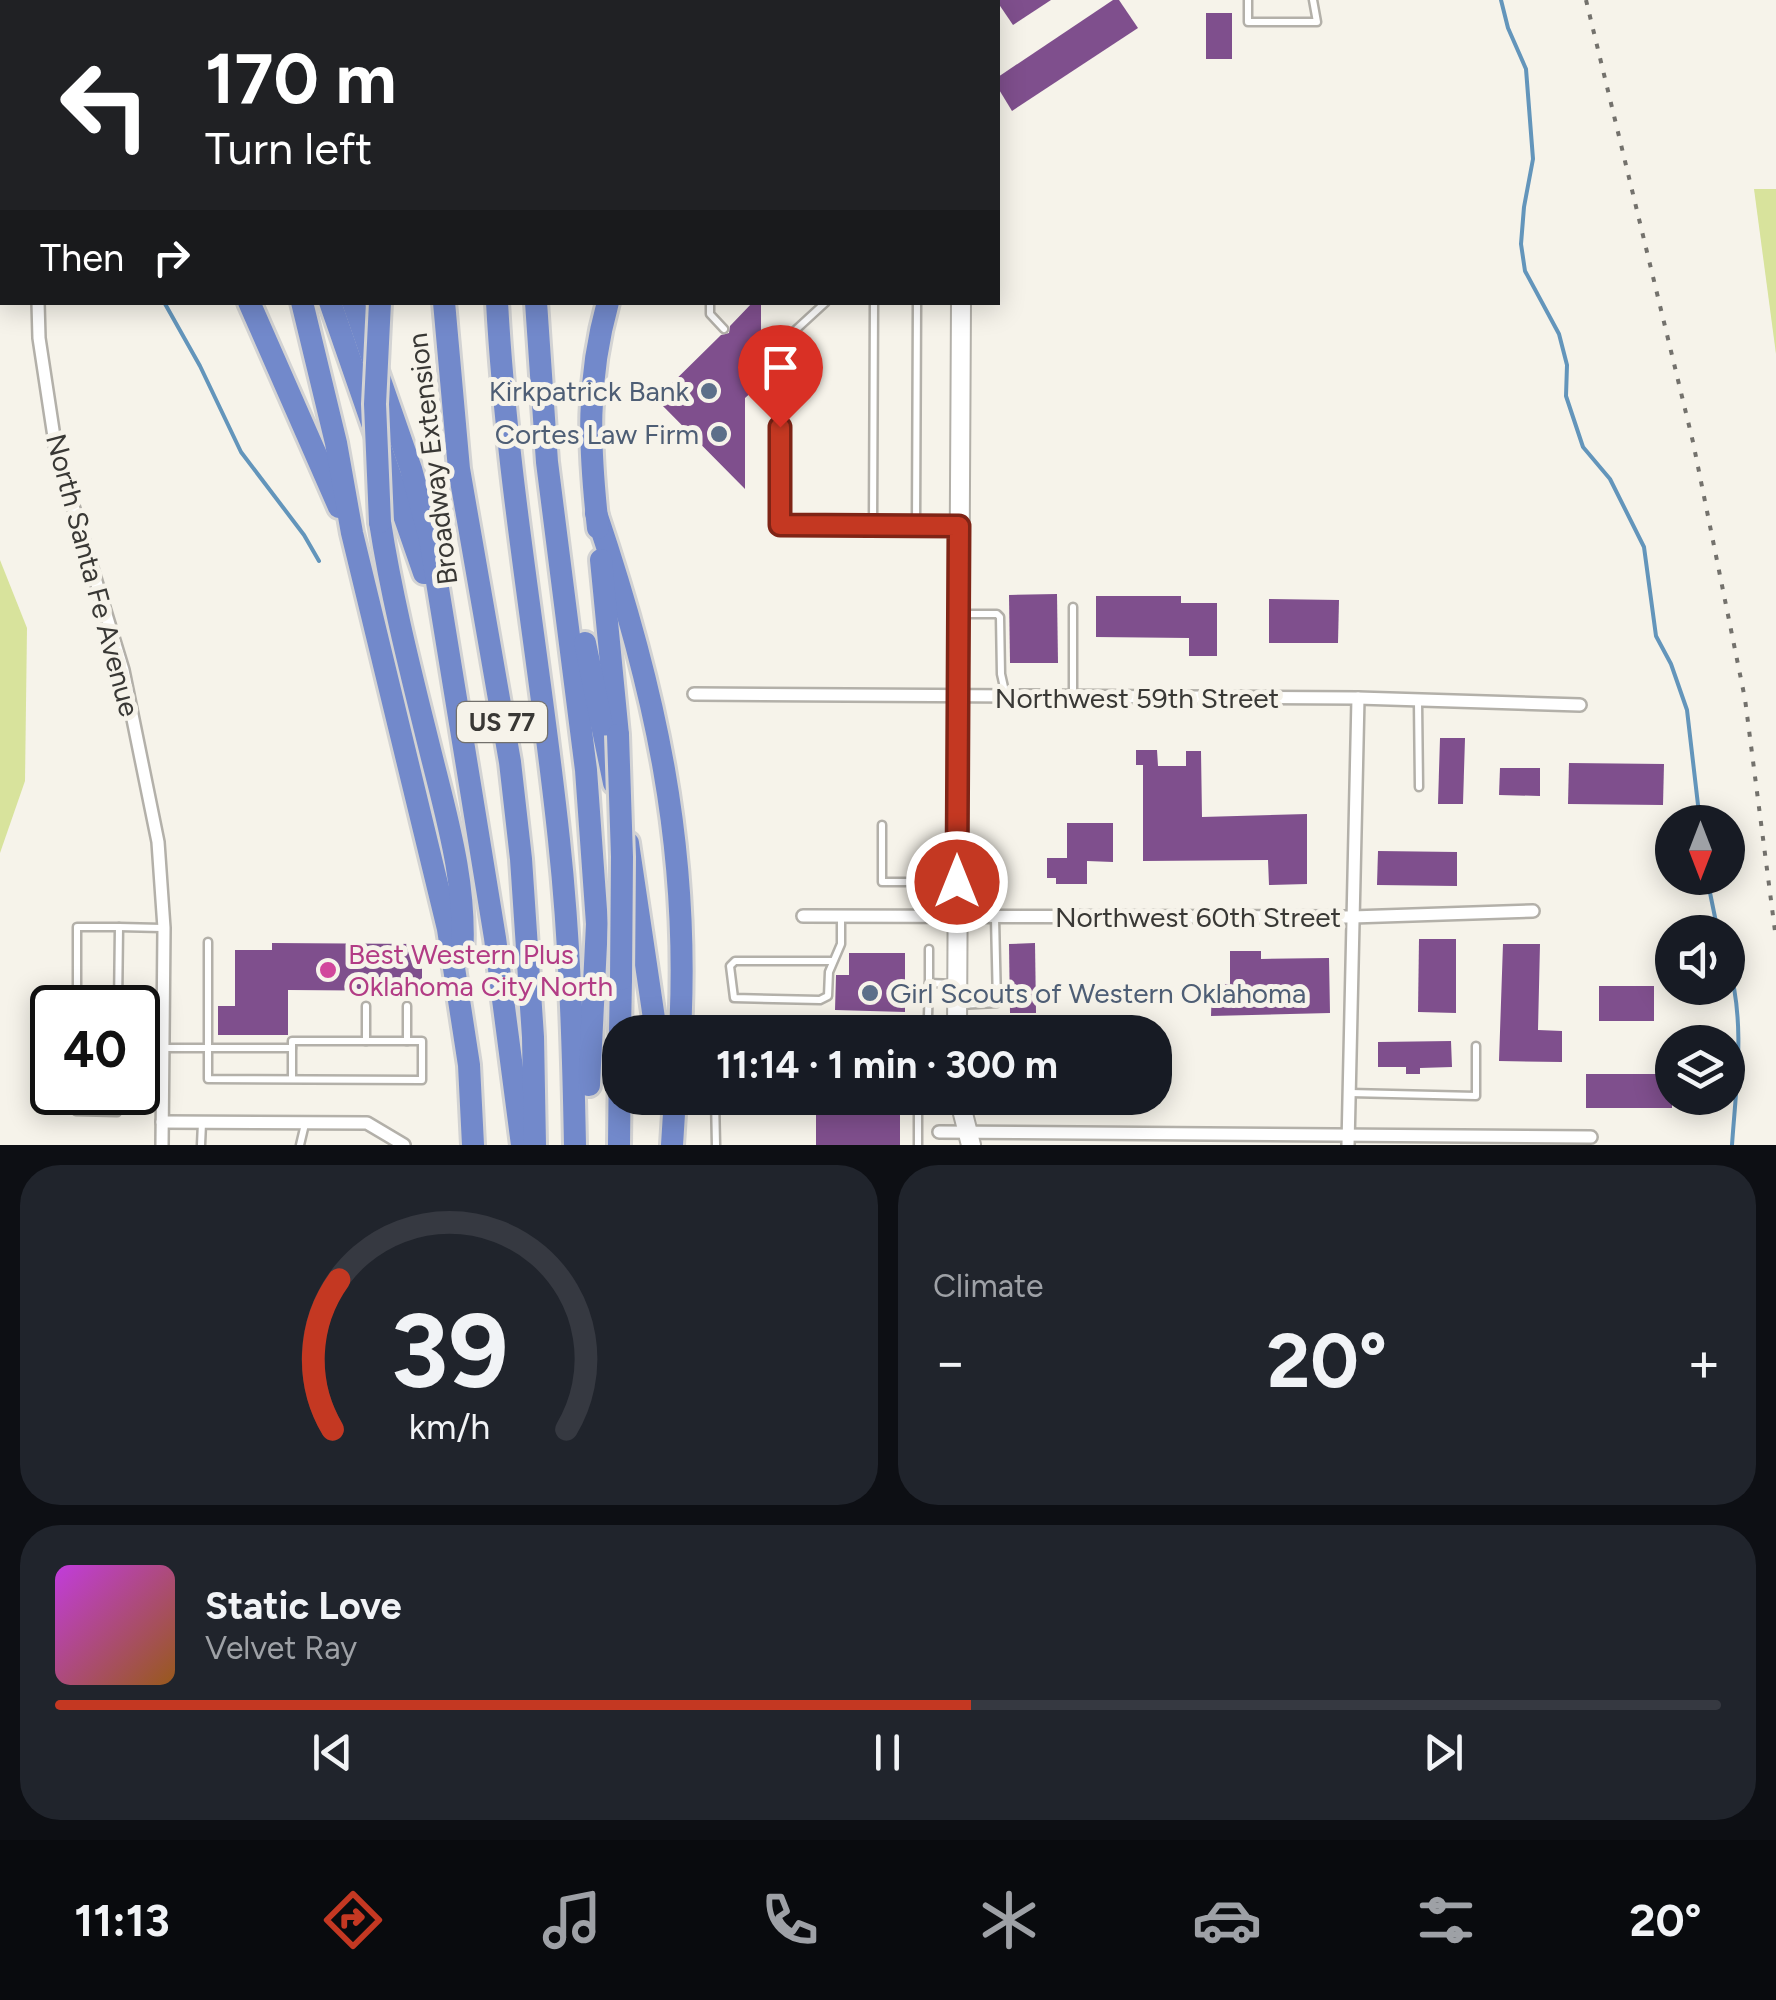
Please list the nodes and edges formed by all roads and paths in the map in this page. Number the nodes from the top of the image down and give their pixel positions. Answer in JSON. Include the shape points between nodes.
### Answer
{"nodes":[{"id":1,"x":1248,"y":0,"type":"edge"},
{"id":2,"x":1313,"y":0,"type":"edge"},
{"id":3,"x":38,"y":305,"type":"edge"},
{"id":4,"x":251,"y":305,"type":"edge"},
{"id":5,"x":303,"y":305,"type":"edge"},
{"id":6,"x":331,"y":305,"type":"edge"},
{"id":7,"x":354,"y":305,"type":"edge"},
{"id":8,"x":380,"y":305,"type":"edge"},
{"id":9,"x":444,"y":305,"type":"edge"},
{"id":10,"x":497,"y":305,"type":"edge"},
{"id":11,"x":536,"y":305,"type":"edge"},
{"id":12,"x":607,"y":305,"type":"edge"},
{"id":13,"x":710,"y":305,"type":"edge"},
{"id":14,"x":823,"y":305,"type":"edge"},
{"id":15,"x":874,"y":305,"type":"edge"},
{"id":16,"x":917,"y":305,"type":"edge"},
{"id":17,"x":960,"y":305,"type":"edge"},
{"id":18,"x":724,"y":328,"type":"dead end"},
{"id":19,"x":553,"y":506,"type":"junction"},
{"id":20,"x":596,"y":513,"type":"junction"},
{"id":21,"x":874,"y":526,"type":"junction"},
{"id":22,"x":916,"y":526,"type":"junction"},
{"id":23,"x":959,"y":526,"type":"junction"},
{"id":24,"x":352,"y":533,"type":"junction"},
{"id":25,"x":1073,"y":607,"type":"dead end"},
{"id":26,"x":959,"y":614,"type":"junction"},
{"id":27,"x":444,"y":633,"type":"junction"},
{"id":28,"x":694,"y":694,"type":"dead end"},
{"id":29,"x":958,"y":697,"type":"junction"},
{"id":30,"x":1006,"y":697,"type":"junction"},
{"id":31,"x":1074,"y":698,"type":"junction"},
{"id":32,"x":1358,"y":698,"type":"junction"},
{"id":33,"x":1418,"y":700,"type":"junction"},
{"id":34,"x":1580,"y":705,"type":"dead end"},
{"id":35,"x":1419,"y":787,"type":"dead end"},
{"id":36,"x":882,"y":825,"type":"dead end"},
{"id":37,"x":957,"y":882,"type":"junction"},
{"id":38,"x":1533,"y":911,"type":"dead end"},
{"id":39,"x":803,"y":916,"type":"dead end"},
{"id":40,"x":841,"y":916,"type":"junction"},
{"id":41,"x":957,"y":917,"type":"junction"},
{"id":42,"x":995,"y":917,"type":"junction"},
{"id":43,"x":1352,"y":917,"type":"junction"},
{"id":44,"x":118,"y":928,"type":"junction"},
{"id":45,"x":164,"y":928,"type":"junction"},
{"id":46,"x":208,"y":942,"type":"dead end"},
{"id":47,"x":928,"y":950,"type":"dead end"},
{"id":48,"x":832,"y":961,"type":"junction"},
{"id":49,"x":929,"y":983,"type":"junction"},
{"id":50,"x":957,"y":984,"type":"junction"},
{"id":51,"x":77,"y":985,"type":"edge"},
{"id":52,"x":118,"y":985,"type":"edge"},
{"id":53,"x":460,"y":990,"type":"junction"},
{"id":54,"x":957,"y":1005,"type":"junction"},
{"id":55,"x":366,"y":1006,"type":"dead end"},
{"id":56,"x":407,"y":1006,"type":"dead end"},
{"id":57,"x":620,"y":1015,"type":"edge"},
{"id":58,"x":654,"y":1015,"type":"edge"},
{"id":59,"x":680,"y":1015,"type":"edge"},
{"id":60,"x":928,"y":1015,"type":"edge"},
{"id":61,"x":957,"y":1015,"type":"edge"},
{"id":62,"x":366,"y":1041,"type":"junction"},
{"id":63,"x":407,"y":1041,"type":"junction"},
{"id":64,"x":1476,"y":1046,"type":"dead end"},
{"id":65,"x":163,"y":1048,"type":"junction"},
{"id":66,"x":208,"y":1048,"type":"junction"},
{"id":67,"x":292,"y":1048,"type":"junction"},
{"id":68,"x":292,"y":1079,"type":"junction"},
{"id":69,"x":162,"y":1091,"type":"joint"},
{"id":70,"x":1348,"y":1093,"type":"junction"},
{"id":71,"x":619,"y":1115,"type":"edge"},
{"id":72,"x":660,"y":1115,"type":"edge"},
{"id":73,"x":675,"y":1115,"type":"edge"},
{"id":74,"x":715,"y":1115,"type":"edge"},
{"id":75,"x":918,"y":1115,"type":"edge"},
{"id":76,"x":162,"y":1122,"type":"junction"},
{"id":77,"x":202,"y":1122,"type":"junction"},
{"id":78,"x":306,"y":1123,"type":"junction"},
{"id":79,"x":918,"y":1131,"type":"junction"},
{"id":80,"x":939,"y":1132,"type":"joint"},
{"id":81,"x":1591,"y":1137,"type":"dead end"},
{"id":82,"x":968,"y":1139,"type":"edge"},
{"id":83,"x":1348,"y":1140,"type":"edge"},
{"id":84,"x":162,"y":1145,"type":"edge"},
{"id":85,"x":201,"y":1145,"type":"edge"},
{"id":86,"x":300,"y":1145,"type":"edge"},
{"id":87,"x":404,"y":1145,"type":"edge"},
{"id":88,"x":473,"y":1145,"type":"edge"},
{"id":89,"x":522,"y":1145,"type":"edge"},
{"id":90,"x":535,"y":1145,"type":"edge"},
{"id":91,"x":576,"y":1145,"type":"edge"},
{"id":92,"x":585,"y":1145,"type":"edge"},
{"id":93,"x":618,"y":1145,"type":"edge"},
{"id":94,"x":661,"y":1145,"type":"edge"},
{"id":95,"x":672,"y":1145,"type":"edge"},
{"id":96,"x":716,"y":1145,"type":"edge"},
{"id":97,"x":918,"y":1145,"type":"edge"}],
"edges":[{"from":1,"to":2,"type":"lane","via":[[1248,22],[1317,22]]},
{"from":3,"to":45,"type":"street","name":"North Santa Fe Avenue","via":[[56,450],[123,670],[158,842]]},
{"from":4,"to":24,"type":"highway"},
{"from":5,"to":24,"type":"highway"},
{"from":6,"to":27,"type":"highway"},
{"from":7,"to":27,"type":"highway","via":[[411,468]]},
{"from":8,"to":53,"type":"highway","bridge":true,"via":[[374,404],[380,522],[456,854],[465,918]]},
{"from":9,"to":90,"type":"highway","name":"Broadway Extension","number":"US 77","via":[[459,469],[521,860]]},
{"from":10,"to":91,"type":"highway","number":"US 77","via":[[513,499],[565,900]]},
{"from":11,"to":19,"type":"highway"},
{"from":12,"to":20,"type":"highway","via":[[588,436]]},
{"from":13,"to":18,"type":"lane"},
{"from":14,"to":21,"type":"lane","via":[[789,336],[780,361],[780,525]]},
{"from":15,"to":21,"type":"lane"},
{"from":16,"to":22,"type":"lane"},
{"from":17,"to":23,"type":"street"},
{"from":19,"to":58,"type":"highway","via":[[624,819]]},
{"from":19,"to":92,"type":"highway","via":[[586,770],[597,924]]},
{"from":20,"to":57,"type":"highway","bridge":true,"via":[[618,735]]},
{"from":20,"to":59,"type":"highway","via":[[654,705],[669,789],[682,918]]},
{"from":21,"to":22,"type":"lane"},
{"from":22,"to":23,"type":"lane"},
{"from":23,"to":26,"type":"street"},
{"from":24,"to":53,"type":"highway"},
{"from":25,"to":31,"type":"lane"},
{"from":26,"to":29,"type":"street"},
{"from":26,"to":30,"type":"lane","via":[[1000,617]]},
{"from":27,"to":89,"type":"highway","via":[[496,938]]},
{"from":28,"to":29,"type":"street","name":"Northwest 59th Street"},
{"from":29,"to":30,"type":"street","name":"Northwest 59th Street"},
{"from":29,"to":37,"type":"street"},
{"from":30,"to":31,"type":"street","name":"Northwest 59th Street"},
{"from":31,"to":32,"type":"street","name":"Northwest 59th Street"},
{"from":32,"to":33,"type":"street","name":"Northwest 59th Street"},
{"from":32,"to":43,"type":"street"},
{"from":33,"to":34,"type":"street","name":"Northwest 59th Street"},
{"from":33,"to":35,"type":"lane"},
{"from":36,"to":37,"type":"lane","via":[[882,882]]},
{"from":37,"to":41,"type":"street"},
{"from":38,"to":43,"type":"street","name":"Northwest 60th Street"},
{"from":39,"to":40,"type":"street","name":"Northwest 60th Street"},
{"from":40,"to":41,"type":"street","name":"Northwest 60th Street"},
{"from":40,"to":48,"type":"lane","via":[[841,944]]},
{"from":41,"to":42,"type":"street","name":"Northwest 60th Street"},
{"from":41,"to":50,"type":"street"},
{"from":42,"to":43,"type":"street","name":"Northwest 60th Street"},
{"from":42,"to":54,"type":"lane","via":[[997,1003]]},
{"from":43,"to":70,"type":"street"},
{"from":44,"to":45,"type":"lane"},
{"from":44,"to":51,"type":"lane","via":[[78,927]]},
{"from":44,"to":52,"type":"lane"},
{"from":45,"to":65,"type":"street","name":"North Santa Fe Avenue"},
{"from":46,"to":66,"type":"lane"},
{"from":47,"to":49,"type":"lane"},
{"from":48,"to":48,"type":"lane","via":[[828,996],[820,1000],[731,993],[735,961]]},
{"from":49,"to":50,"type":"lane"},
{"from":49,"to":60,"type":"lane"},
{"from":50,"to":54,"type":"street"},
{"from":53,"to":88,"type":"highway"},
{"from":54,"to":61,"type":"street"},
{"from":55,"to":62,"type":"lane"},
{"from":56,"to":63,"type":"lane"},
{"from":62,"to":63,"type":"lane"},
{"from":62,"to":67,"type":"lane","via":[[292,1041]]},
{"from":63,"to":68,"type":"lane","via":[[422,1041],[422,1080]]},
{"from":64,"to":70,"type":"lane","via":[[1476,1096]]},
{"from":65,"to":66,"type":"lane"},
{"from":65,"to":69,"type":"street","name":"North Santa Fe Avenue"},
{"from":66,"to":67,"type":"lane"},
{"from":66,"to":68,"type":"lane","via":[[208,1078]]},
{"from":67,"to":68,"type":"lane"},
{"from":69,"to":76,"type":"street","name":"North Santa Fe Avenue"},
{"from":70,"to":83,"type":"street"},
{"from":71,"to":93,"type":"highway"},
{"from":72,"to":94,"type":"highway"},
{"from":73,"to":95,"type":"highway"},
{"from":74,"to":96,"type":"lane"},
{"from":75,"to":79,"type":"lane"},
{"from":76,"to":77,"type":"street"},
{"from":76,"to":84,"type":"street","name":"North Santa Fe Avenue"},
{"from":77,"to":78,"type":"street"},
{"from":77,"to":85,"type":"lane"},
{"from":78,"to":86,"type":"lane"},
{"from":78,"to":87,"type":"street","via":[[366,1123]]},
{"from":79,"to":80,"type":"lane"},
{"from":79,"to":97,"type":"lane"},
{"from":80,"to":82,"type":"street"},
{"from":81,"to":83,"type":"street"},
{"from":82,"to":83,"type":"street"}]}
